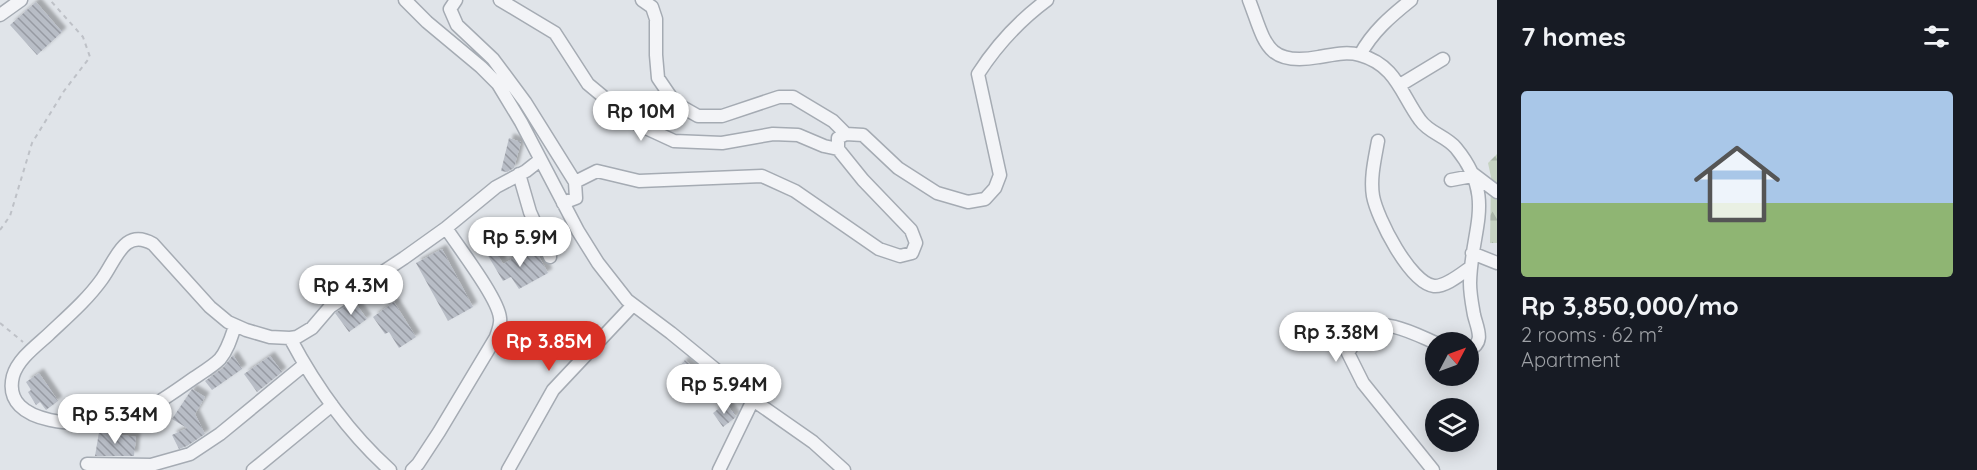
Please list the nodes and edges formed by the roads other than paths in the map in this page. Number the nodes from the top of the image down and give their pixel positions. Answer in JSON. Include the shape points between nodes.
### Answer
{"nodes":[{"id":1,"x":21,"y":0,"type":"edge"},
{"id":2,"x":405,"y":0,"type":"edge"},
{"id":3,"x":456,"y":0,"type":"edge"},
{"id":4,"x":500,"y":0,"type":"edge"},
{"id":5,"x":642,"y":0,"type":"edge"},
{"id":6,"x":1047,"y":0,"type":"edge"},
{"id":7,"x":1249,"y":0,"type":"edge"},
{"id":8,"x":1411,"y":0,"type":"edge"},
{"id":9,"x":0,"y":15,"type":"edge"},
{"id":10,"x":1360,"y":55,"type":"junction"},
{"id":11,"x":1443,"y":58,"type":"dead end"},
{"id":12,"x":1400,"y":85,"type":"junction"},
{"id":13,"x":846,"y":134,"type":"junction"},
{"id":14,"x":1378,"y":141,"type":"dead end"},
{"id":15,"x":838,"y":149,"type":"junction"},
{"id":16,"x":540,"y":160,"type":"junction"},
{"id":17,"x":519,"y":174,"type":"junction"},
{"id":18,"x":1472,"y":174,"type":"junction"},
{"id":19,"x":1451,"y":180,"type":"dead end"},
{"id":20,"x":576,"y":182,"type":"junction"},
{"id":21,"x":1497,"y":192,"type":"edge"},
{"id":22,"x":563,"y":203,"type":"junction"},
{"id":23,"x":446,"y":228,"type":"junction"},
{"id":24,"x":1472,"y":253,"type":"junction"},
{"id":25,"x":550,"y":257,"type":"dead end"},
{"id":26,"x":1497,"y":262,"type":"edge"},
{"id":27,"x":1471,"y":267,"type":"junction"},
{"id":28,"x":632,"y":306,"type":"junction"},
{"id":29,"x":235,"y":326,"type":"junction"},
{"id":30,"x":1479,"y":332,"type":"edge"},
{"id":31,"x":290,"y":338,"type":"junction"},
{"id":32,"x":1425,"y":339,"type":"edge"},
{"id":33,"x":304,"y":365,"type":"junction"},
{"id":34,"x":753,"y":400,"type":"junction"},
{"id":35,"x":332,"y":405,"type":"junction"},
{"id":36,"x":87,"y":464,"type":"dead end"},
{"id":37,"x":152,"y":468,"type":"edge"},
{"id":38,"x":252,"y":470,"type":"edge"},
{"id":39,"x":390,"y":470,"type":"edge"},
{"id":40,"x":412,"y":470,"type":"edge"},
{"id":41,"x":508,"y":470,"type":"edge"},
{"id":42,"x":718,"y":470,"type":"edge"},
{"id":43,"x":844,"y":470,"type":"edge"},
{"id":44,"x":1433,"y":470,"type":"edge"}],
"edges":[{"from":1,"to":9,"type":"street"},
{"from":2,"to":16,"type":"street","via":[[498,84]]},
{"from":3,"to":20,"type":"street","via":[[450,9],[457,25],[493,59]]},
{"from":4,"to":15,"type":"street","via":[[555,33],[588,84],[635,123],[674,141],[722,143],[773,134],[798,135]]},
{"from":5,"to":13,"type":"street","via":[[651,7],[656,20],[658,78],[675,103],[698,116],[722,116],[779,97],[793,97],[833,121]]},
{"from":6,"to":13,"type":"street","via":[[990,56],[978,74],[1000,175],[985,199],[968,202],[937,193],[898,168],[863,135]]},
{"from":7,"to":10,"type":"street","via":[[1263,40],[1278,55],[1294,60],[1338,53]]},
{"from":8,"to":10,"type":"street","via":[[1385,21]]},
{"from":10,"to":12,"type":"street","via":[[1380,65]]},
{"from":11,"to":12,"type":"street"},
{"from":12,"to":18,"type":"street","via":[[1420,121],[1455,146]]},
{"from":13,"to":15,"type":"street","via":[[838,138]]},
{"from":14,"to":27,"type":"street","via":[[1373,196],[1402,258],[1426,283],[1435,286]]},
{"from":15,"to":20,"type":"street","via":[[911,230],[916,243],[912,253],[900,256],[879,249],[795,191],[762,176],[639,181],[597,171]]},
{"from":16,"to":17,"type":"street"},
{"from":16,"to":22,"type":"street"},
{"from":17,"to":23,"type":"street"},
{"from":17,"to":25,"type":"street","via":[[533,221]]},
{"from":18,"to":19,"type":"street"},
{"from":18,"to":21,"type":"street"},
{"from":18,"to":24,"type":"street","via":[[1480,209]]},
{"from":20,"to":22,"type":"street","via":[[576,198]]},
{"from":22,"to":28,"type":"street","via":[[598,263]]},
{"from":23,"to":31,"type":"street","via":[[330,307],[312,328]]},
{"from":23,"to":40,"type":"street","via":[[491,296],[500,327],[439,432]]},
{"from":24,"to":26,"type":"street"},
{"from":24,"to":27,"type":"street"},
{"from":27,"to":30,"type":"street","via":[[1471,299]]},
{"from":28,"to":34,"type":"street","via":[[672,333]]},
{"from":28,"to":41,"type":"street","via":[[553,390]]},
{"from":29,"to":29,"type":"street","via":[[210,307],[153,244],[138,238],[130,240],[96,287],[23,359],[13,375],[11,392],[16,405],[52,421],[101,423],[124,418],[148,409],[219,360],[229,347]]},
{"from":29,"to":31,"type":"street","via":[[270,337]]},
{"from":31,"to":33,"type":"street"},
{"from":32,"to":44,"type":"street","via":[[1394,326],[1373,325],[1363,330],[1348,353],[1363,382]]},
{"from":33,"to":35,"type":"street"},
{"from":33,"to":37,"type":"street","via":[[207,444]]},
{"from":34,"to":42,"type":"street"},
{"from":34,"to":43,"type":"street","via":[[813,442]]},
{"from":35,"to":38,"type":"street"},
{"from":35,"to":39,"type":"street"},
{"from":36,"to":37,"type":"street"}]}
